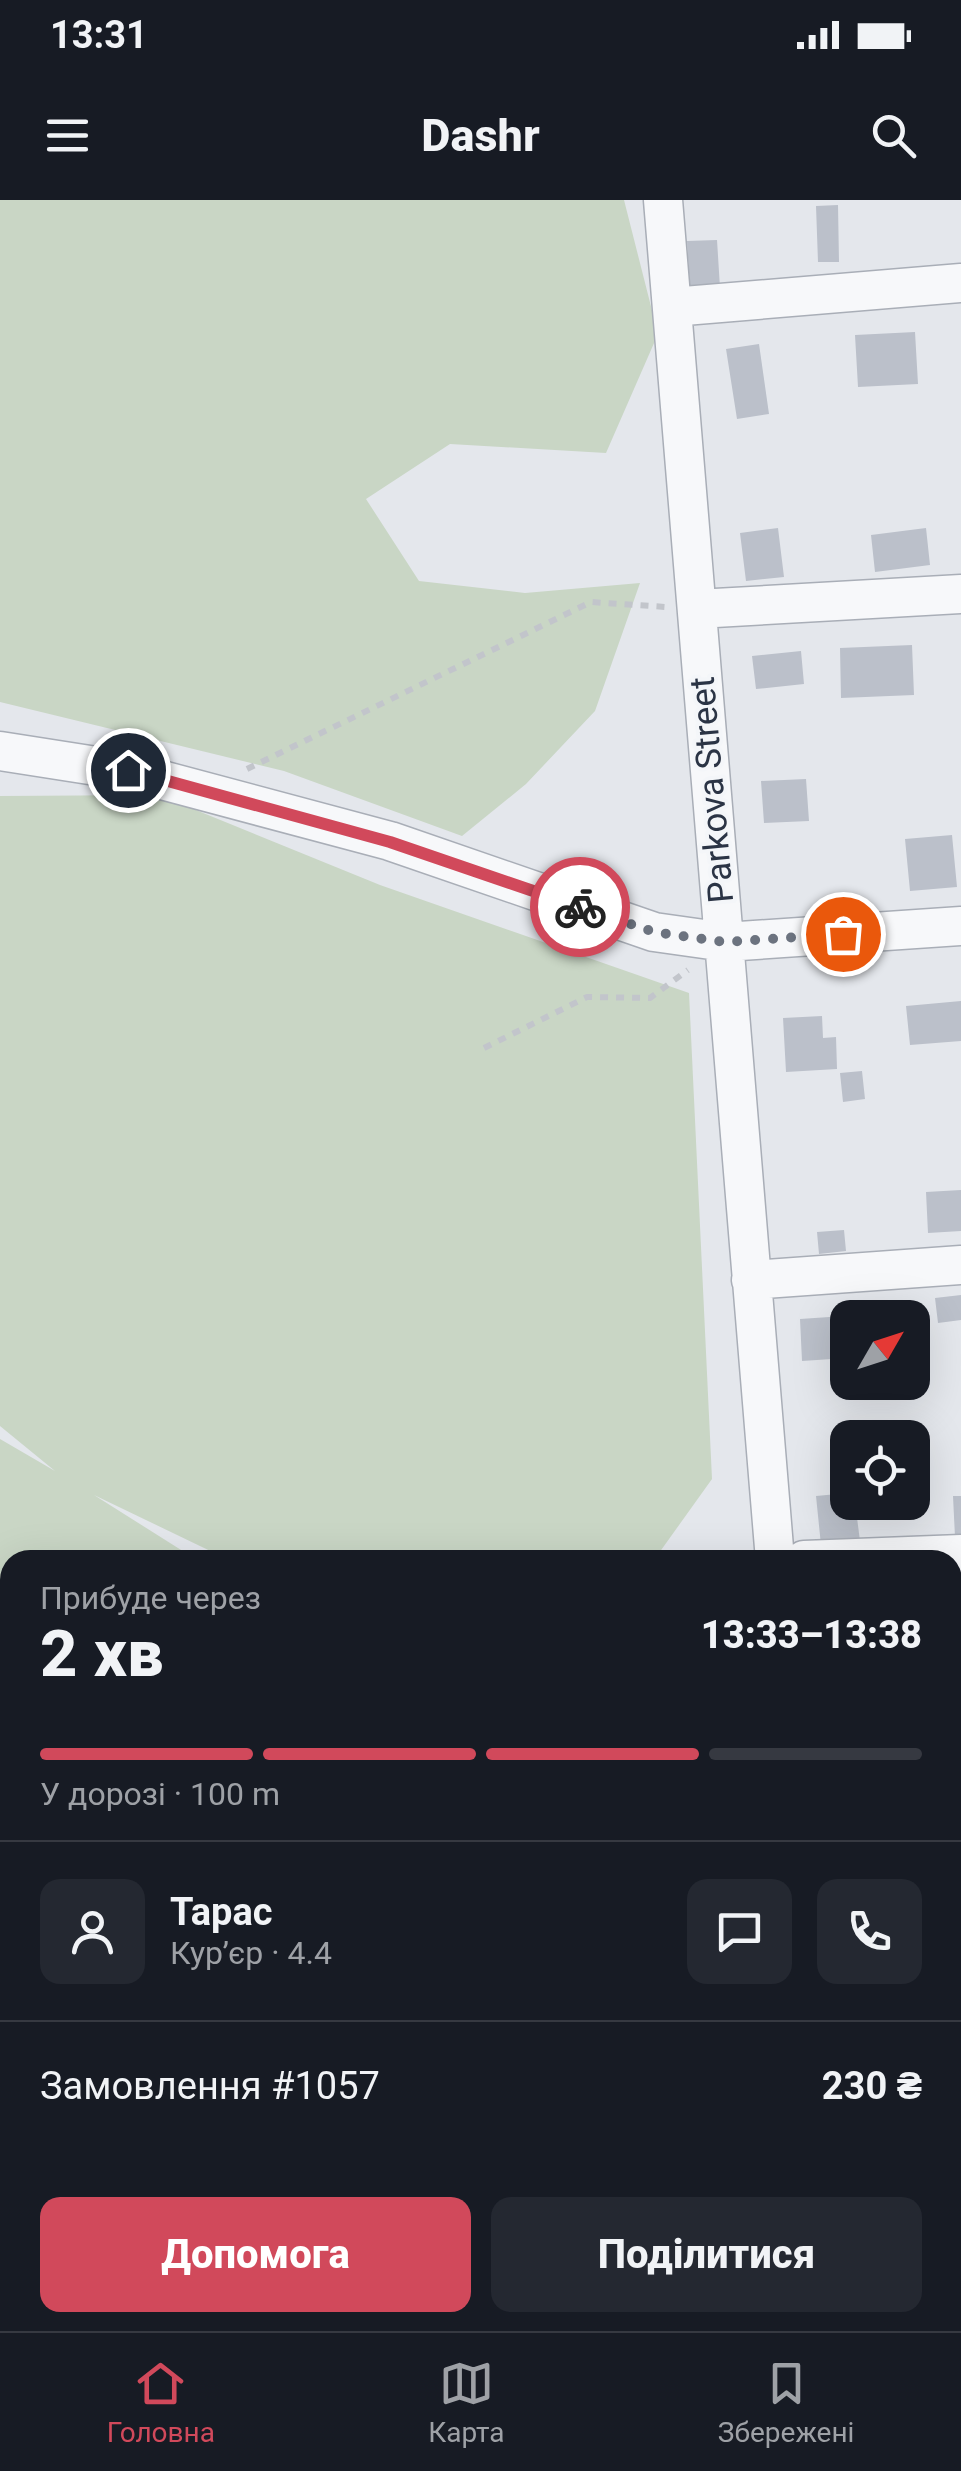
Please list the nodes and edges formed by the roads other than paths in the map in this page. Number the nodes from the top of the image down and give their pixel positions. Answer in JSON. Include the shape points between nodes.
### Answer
{"nodes":[{"id":1,"x":663,"y":200,"type":"edge"},
{"id":2,"x":961,"y":284,"type":"edge"},
{"id":3,"x":672,"y":307,"type":"junction"},
{"id":4,"x":961,"y":594,"type":"edge"},
{"id":5,"x":697,"y":609,"type":"junction"},
{"id":6,"x":0,"y":751,"type":"edge"},
{"id":7,"x":961,"y":926,"type":"edge"},
{"id":8,"x":725,"y":942,"type":"junction"},
{"id":9,"x":961,"y":1265,"type":"edge"},
{"id":10,"x":751,"y":1280,"type":"junction"},
{"id":11,"x":774,"y":1550,"type":"edge"}],
"edges":[{"from":1,"to":3,"type":"street","name":"Parkova Street"},
{"from":2,"to":3,"type":"street"},
{"from":3,"to":5,"type":"street","name":"Parkova Street"},
{"from":4,"to":5,"type":"street"},
{"from":5,"to":8,"type":"street","name":"Parkova Street"},
{"from":6,"to":8,"type":"street","via":[[128,770],[390,842],[654,932]]},
{"from":7,"to":8,"type":"street"},
{"from":8,"to":10,"type":"street","name":"Parkova Street"},
{"from":9,"to":10,"type":"street"},
{"from":10,"to":11,"type":"street","name":"Parkova Street"}]}
